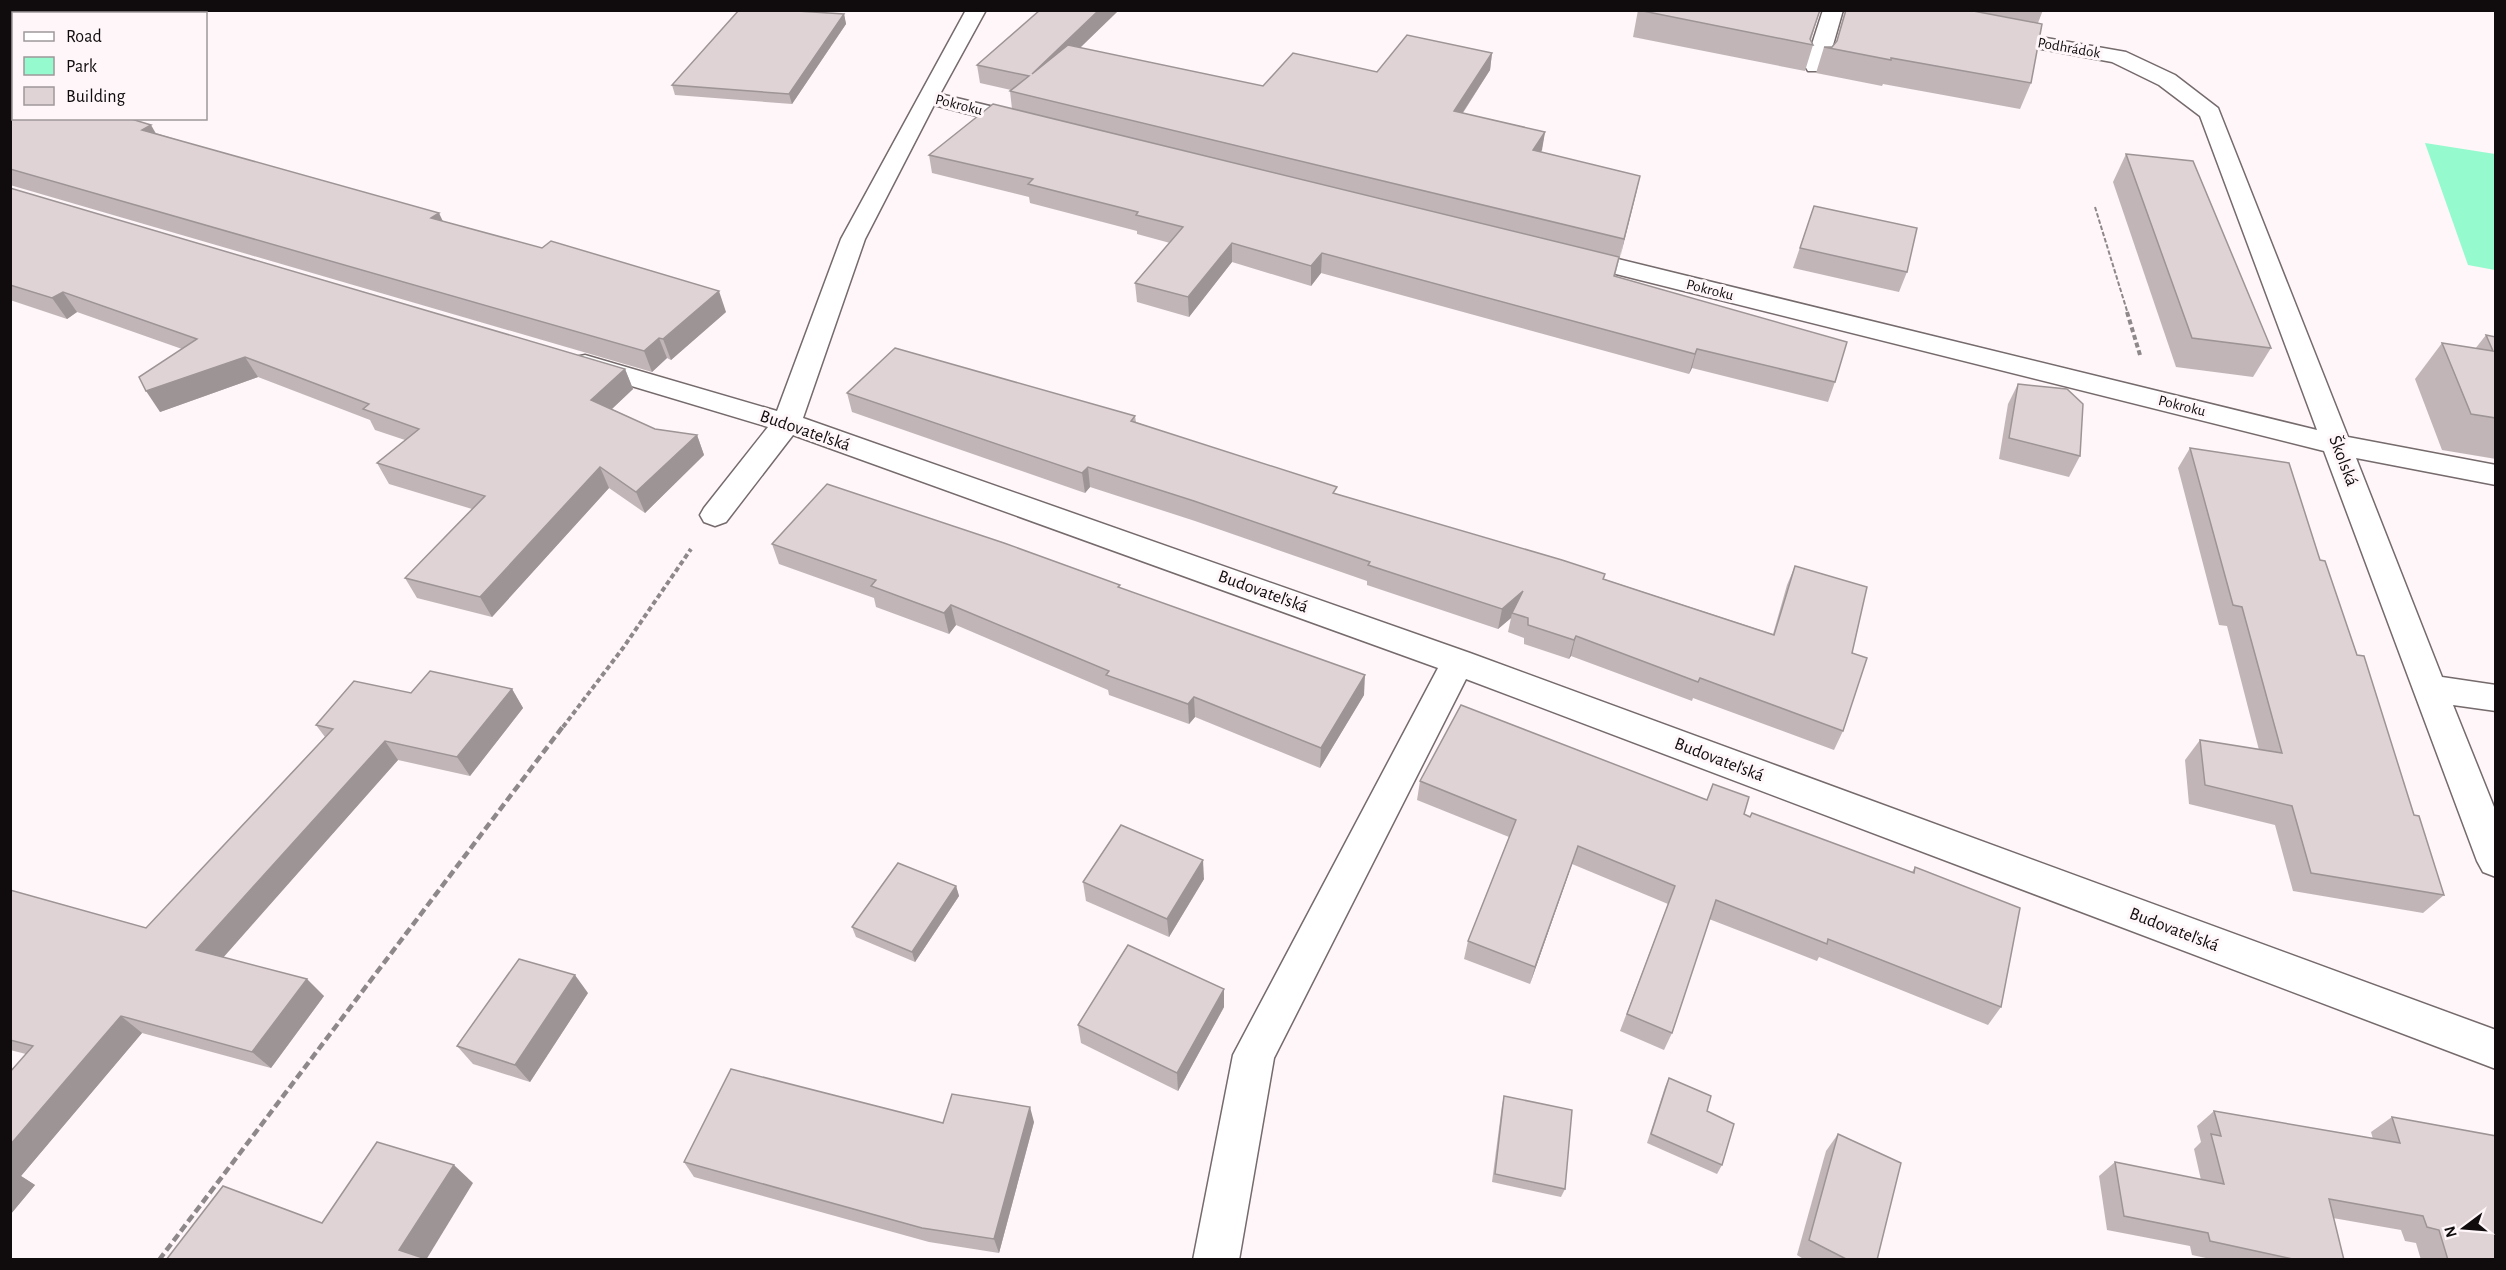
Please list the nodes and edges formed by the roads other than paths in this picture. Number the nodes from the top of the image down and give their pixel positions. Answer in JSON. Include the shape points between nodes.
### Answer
{"nodes":[{"id":1,"x":976,"y":10,"type":"edge"},
{"id":2,"x":1833,"y":10,"type":"edge"},
{"id":3,"x":1977,"y":32,"type":"edge"},
{"id":4,"x":1816,"y":66,"type":"dead end"},
{"id":5,"x":2167,"y":80,"type":"joint"},
{"id":6,"x":927,"y":97,"type":"junction"},
{"id":7,"x":1054,"y":128,"type":"edge"},
{"id":8,"x":1552,"y":251,"type":"edge"},
{"id":9,"x":558,"y":356,"type":"edge"},
{"id":10,"x":787,"y":423,"type":"junction"},
{"id":11,"x":2336,"y":444,"type":"junction"},
{"id":12,"x":2496,"y":475,"type":"edge"},
{"id":13,"x":715,"y":515,"type":"road end"},
{"id":14,"x":1458,"y":662,"type":"junction"},
{"id":15,"x":2431,"y":688,"type":"junction"},
{"id":16,"x":2496,"y":698,"type":"edge"},
{"id":17,"x":2496,"y":861,"type":"edge"},
{"id":18,"x":2496,"y":1050,"type":"edge"},
{"id":19,"x":1216,"y":1260,"type":"edge"}],
"edges":[{"from":1,"to":6,"type":"street"},
{"from":2,"to":4,"type":"street"},
{"from":3,"to":5,"type":"street","name":"Podhrádok","via":[[2118,57]]},
{"from":5,"to":11,"type":"street","name":"Školská","via":[[2210,114]]},
{"from":6,"to":7,"type":"street","name":"Pokroku"},
{"from":6,"to":10,"type":"street","via":[[853,240]]},
{"from":8,"to":11,"type":"street","name":"Pokroku"},
{"from":9,"to":10,"type":"street","name":"Budovateľská"},
{"from":10,"to":13,"type":"street"},
{"from":10,"to":14,"type":"street","name":"Budovateľská"},
{"from":11,"to":12,"type":"street","name":"Pokroku"},
{"from":11,"to":15,"type":"street","name":"Školská"},
{"from":14,"to":18,"type":"street","name":"Budovateľská"},
{"from":14,"to":19,"type":"street","via":[[1254,1055]]},
{"from":15,"to":16,"type":"street"},
{"from":15,"to":17,"type":"street","name":"Školská"}]}
